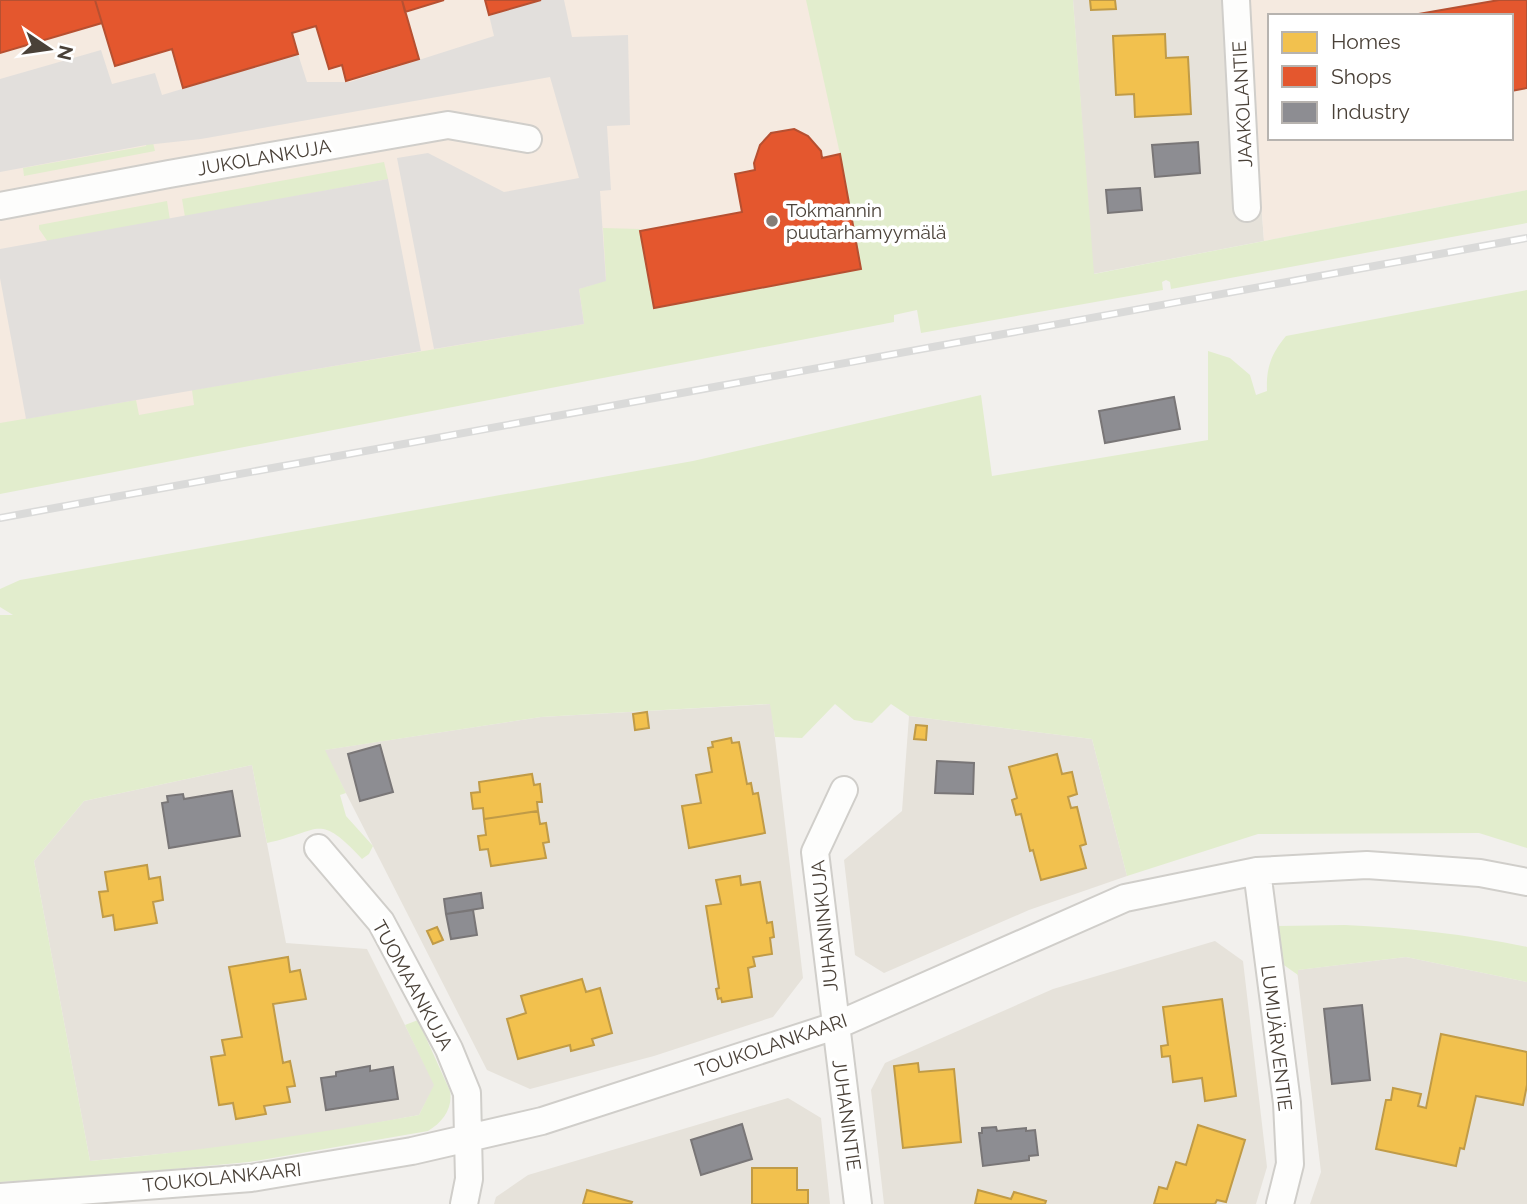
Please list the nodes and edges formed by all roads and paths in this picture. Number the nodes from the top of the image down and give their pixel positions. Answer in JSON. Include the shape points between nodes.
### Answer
{"nodes":[{"id":1,"x":1236,"y":0,"type":"edge"},
{"id":2,"x":528,"y":139,"type":"dead end"},
{"id":3,"x":0,"y":206,"type":"edge"},
{"id":4,"x":1247,"y":208,"type":"dead end"},
{"id":5,"x":845,"y":790,"type":"dead end"},
{"id":6,"x":318,"y":848,"type":"dead end"},
{"id":7,"x":1257,"y":872,"type":"junction"},
{"id":8,"x":1527,"y":882,"type":"edge"},
{"id":9,"x":835,"y":1026,"type":"junction"},
{"id":10,"x":468,"y":1138,"type":"junction"},
{"id":11,"x":0,"y":1197,"type":"edge"},
{"id":12,"x":464,"y":1204,"type":"edge"},
{"id":13,"x":858,"y":1204,"type":"edge"},
{"id":14,"x":1280,"y":1204,"type":"edge"}],
"edges":[{"from":1,"to":4,"type":"street","name":"JAAKOLANTIE"},
{"from":2,"to":3,"type":"street","name":"JUKOLANKUJA","via":[[448,125]]},
{"from":5,"to":9,"type":"street","name":"JUHANINKUJA","via":[[815,852]]},
{"from":6,"to":10,"type":"street","name":"TUOMAANKUJA","via":[[381,922],[449,1049],[467,1093]]},
{"from":7,"to":8,"type":"street","name":"TOUKOLANKAARI","via":[[1367,865],[1480,873]]},
{"from":7,"to":9,"type":"street","name":"TOUKOLANKAARI","via":[[1125,898]]},
{"from":7,"to":14,"type":"street","name":"LUMIJÄRVENTIE","via":[[1287,1103],[1290,1164]]},
{"from":9,"to":10,"type":"street","name":"TOUKOLANKAARI","via":[[542,1121]]},
{"from":9,"to":13,"type":"street","name":"JUHANINTIE"},
{"from":10,"to":11,"type":"street","name":"TOUKOLANKAARI","via":[[251,1178]]},
{"from":10,"to":12,"type":"street","name":"TUOMAANKUJA"}]}
